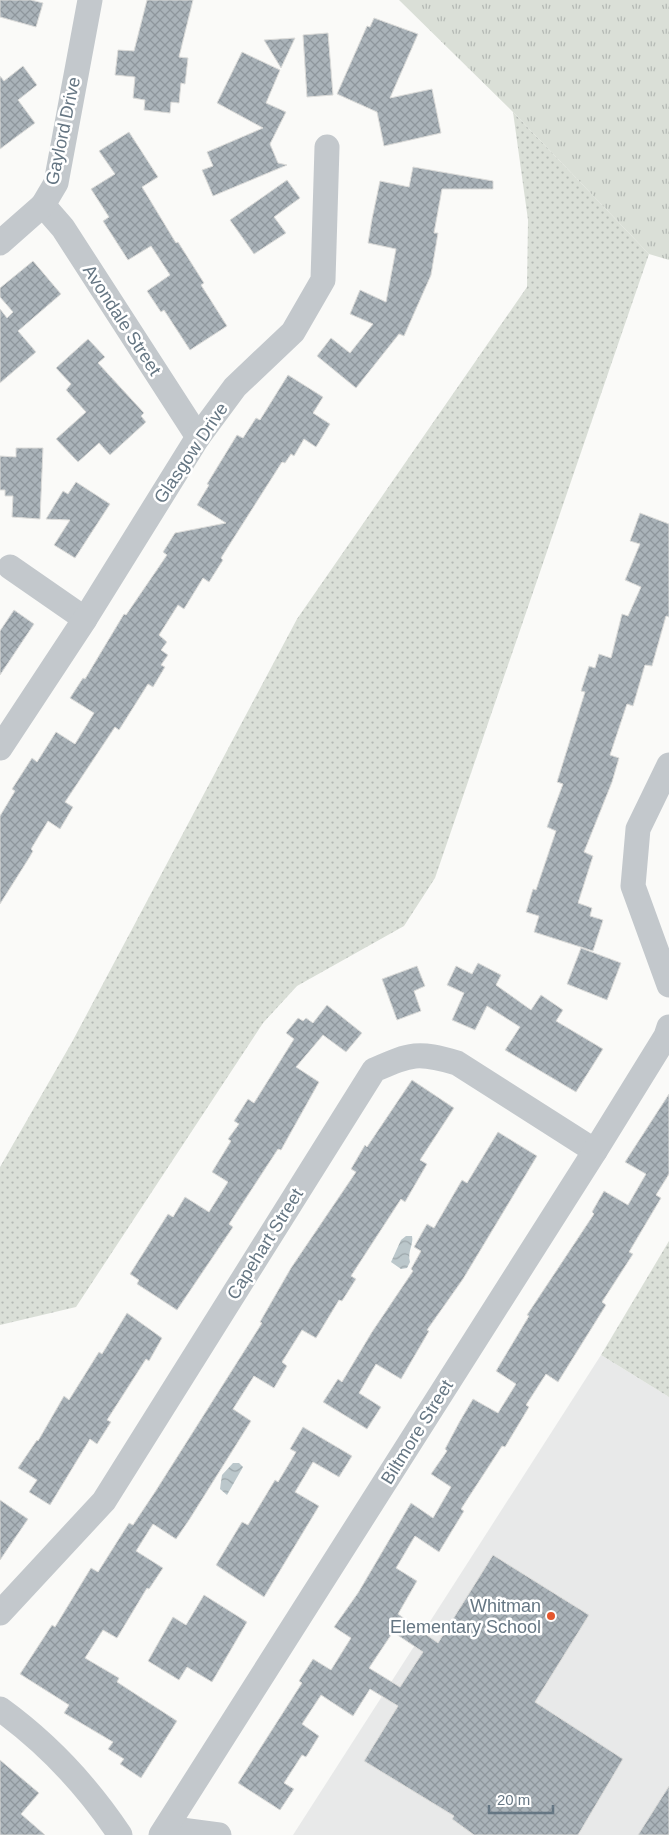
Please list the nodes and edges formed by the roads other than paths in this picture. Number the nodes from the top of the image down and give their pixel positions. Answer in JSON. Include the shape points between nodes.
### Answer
{"nodes":[{"id":1,"x":90,"y":0,"type":"edge"},
{"id":2,"x":327,"y":147,"type":"dead end"},
{"id":3,"x":44,"y":205,"type":"junction"},
{"id":4,"x":0,"y":243,"type":"edge"},
{"id":5,"x":198,"y":437,"type":"junction"},
{"id":6,"x":10,"y":567,"type":"dead end"},
{"id":7,"x":85,"y":619,"type":"junction"},
{"id":8,"x":0,"y":748,"type":"edge"},
{"id":9,"x":669,"y":765,"type":"edge"},
{"id":10,"x":669,"y":985,"type":"edge"},
{"id":11,"x":669,"y":1027,"type":"edge"},
{"id":12,"x":595,"y":1151,"type":"junction"},
{"id":13,"x":0,"y":1613,"type":"edge"},
{"id":14,"x":0,"y":1709,"type":"edge"},
{"id":15,"x":164,"y":1831,"type":"edge"},
{"id":16,"x":120,"y":1835,"type":"edge"},
{"id":17,"x":219,"y":1835,"type":"edge"}],
"edges":[{"from":1,"to":3,"type":"street","name":"Gaylord Drive","via":[[56,183]]},
{"from":2,"to":5,"type":"street","name":"Glasgow Drive","via":[[323,280],[293,332],[235,387]]},
{"from":3,"to":4,"type":"street","name":"Gaylord Drive"},
{"from":3,"to":5,"type":"street","name":"Avondale Street","via":[[63,228]]},
{"from":5,"to":7,"type":"street","name":"Glasgow Drive"},
{"from":6,"to":7,"type":"street"},
{"from":7,"to":8,"type":"street","name":"Glasgow Drive"},
{"from":9,"to":10,"type":"street","via":[[638,829],[632,886]]},
{"from":11,"to":12,"type":"street","name":"Biltmore Street"},
{"from":12,"to":13,"type":"street","name":"Capehart Street","via":[[457,1062],[434,1056],[409,1055],[374,1070],[104,1501]]},
{"from":12,"to":15,"type":"street","name":"Biltmore Street"},
{"from":14,"to":16,"type":"street","via":[[16,1720],[86,1788]]},
{"from":15,"to":17,"type":"street"}]}
